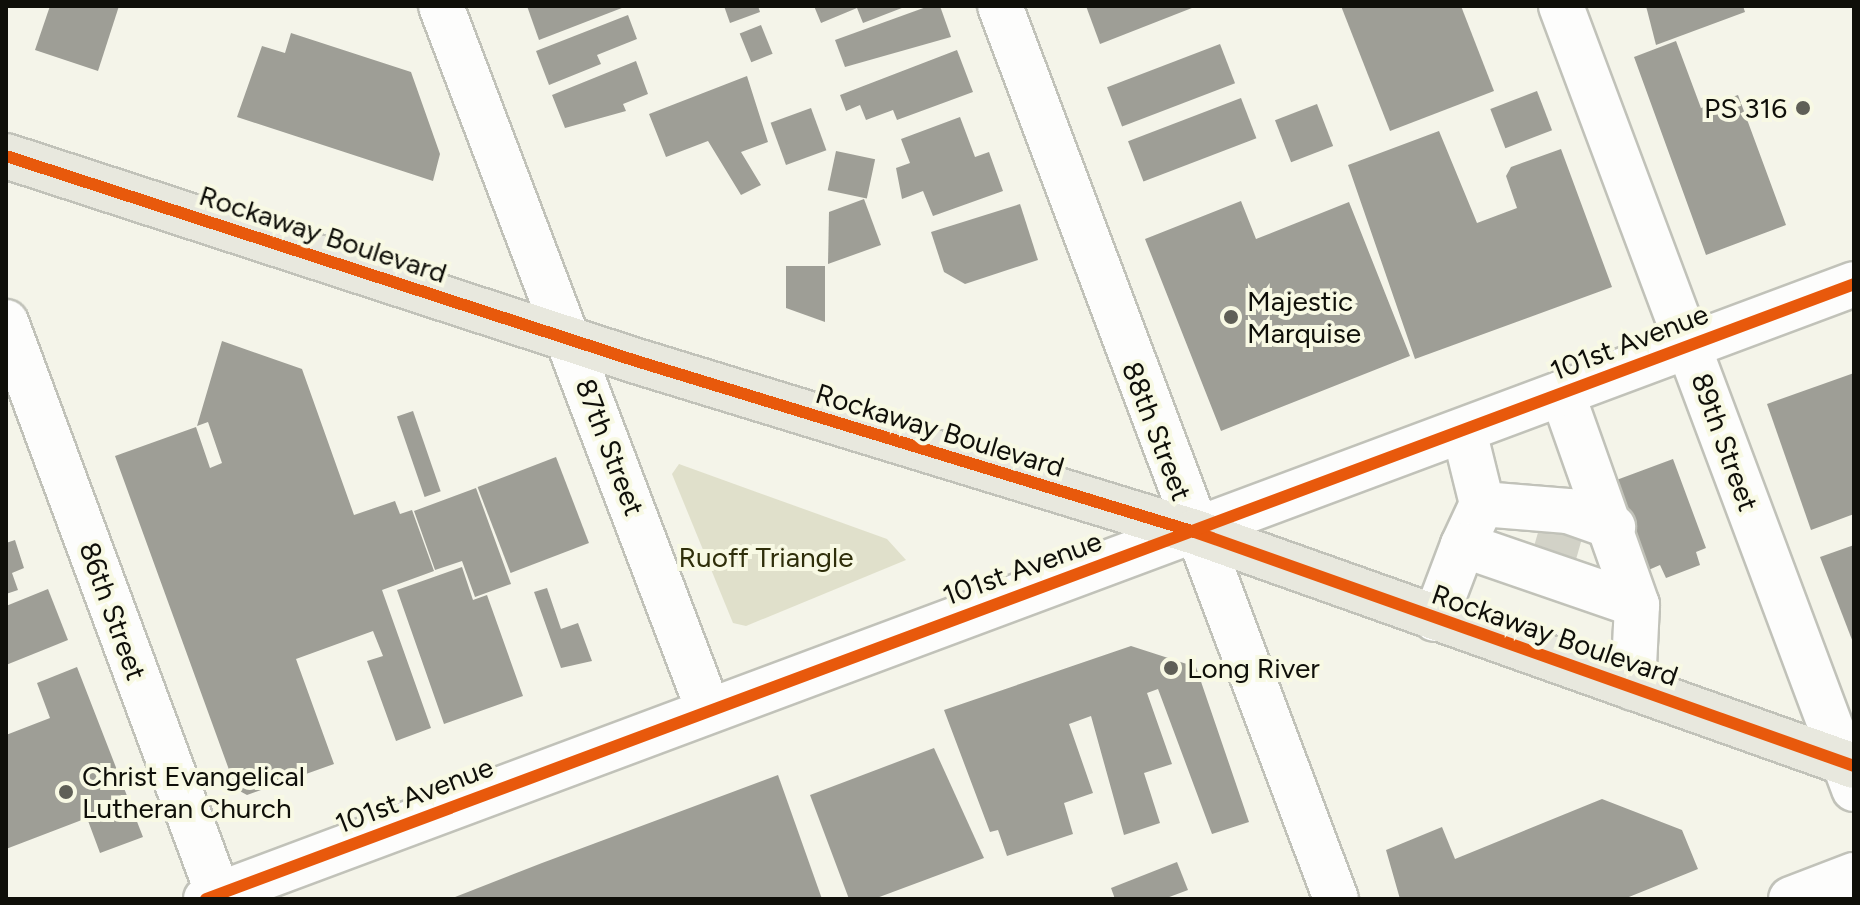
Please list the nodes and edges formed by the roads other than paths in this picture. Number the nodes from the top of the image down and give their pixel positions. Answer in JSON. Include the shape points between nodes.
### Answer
{"nodes":[{"id":1,"x":441,"y":6,"type":"edge"},
{"id":2,"x":1000,"y":6,"type":"edge"},
{"id":3,"x":1561,"y":6,"type":"edge"},
{"id":4,"x":6,"y":156,"type":"edge"},
{"id":5,"x":1854,"y":284,"type":"edge"},
{"id":6,"x":6,"y":322,"type":"edge"},
{"id":7,"x":569,"y":340,"type":"junction"},
{"id":8,"x":1688,"y":345,"type":"junction"},
{"id":9,"x":1562,"y":393,"type":"junction"},
{"id":10,"x":1464,"y":431,"type":"junction"},
{"id":11,"x":1482,"y":504,"type":"junction"},
{"id":12,"x":1613,"y":527,"type":"junction"},
{"id":13,"x":1195,"y":532,"type":"junction"},
{"id":14,"x":1463,"y":545,"type":"junction"},
{"id":15,"x":1637,"y":605,"type":"junction"},
{"id":16,"x":1435,"y":619,"type":"junction"},
{"id":17,"x":1633,"y":688,"type":"junction"},
{"id":18,"x":708,"y":709,"type":"junction"},
{"id":19,"x":1851,"y":772,"type":"edge"},
{"id":20,"x":1854,"y":875,"type":"edge"},
{"id":21,"x":215,"y":897,"type":"edge"},
{"id":22,"x":1336,"y":899,"type":"edge"},
{"id":23,"x":1791,"y":899,"type":"edge"}],
"edges":[{"from":1,"to":7,"type":"street","name":"87th Street"},
{"from":2,"to":13,"type":"street","name":"88th Street"},
{"from":3,"to":8,"type":"street","name":"89th Street"},
{"from":4,"to":7,"type":"main road","name":"Rockaway Boulevard"},
{"from":5,"to":8,"type":"street","name":"101st Avenue"},
{"from":6,"to":21,"type":"street","name":"86th Street"},
{"from":7,"to":13,"type":"main road","name":"Rockaway Boulevard"},
{"from":7,"to":18,"type":"street","name":"87th Street"},
{"from":8,"to":9,"type":"street","name":"101st Avenue"},
{"from":8,"to":19,"type":"street","name":"89th Street"},
{"from":9,"to":10,"type":"street","name":"101st Avenue"},
{"from":9,"to":12,"type":"street"},
{"from":10,"to":11,"type":"street"},
{"from":10,"to":13,"type":"street","name":"101st Avenue"},
{"from":11,"to":12,"type":"street"},
{"from":11,"to":14,"type":"street"},
{"from":12,"to":15,"type":"street"},
{"from":13,"to":16,"type":"main road","name":"Rockaway Boulevard"},
{"from":13,"to":18,"type":"street","name":"101st Avenue"},
{"from":13,"to":22,"type":"street","name":"88th Street"},
{"from":14,"to":15,"type":"street","via":[[1550,567]]},
{"from":14,"to":16,"type":"street"},
{"from":15,"to":17,"type":"street"},
{"from":16,"to":17,"type":"main road","name":"Rockaway Boulevard"},
{"from":17,"to":19,"type":"main road","name":"Rockaway Boulevard"},
{"from":18,"to":21,"type":"street","name":"101st Avenue"},
{"from":20,"to":23,"type":"street"}]}
